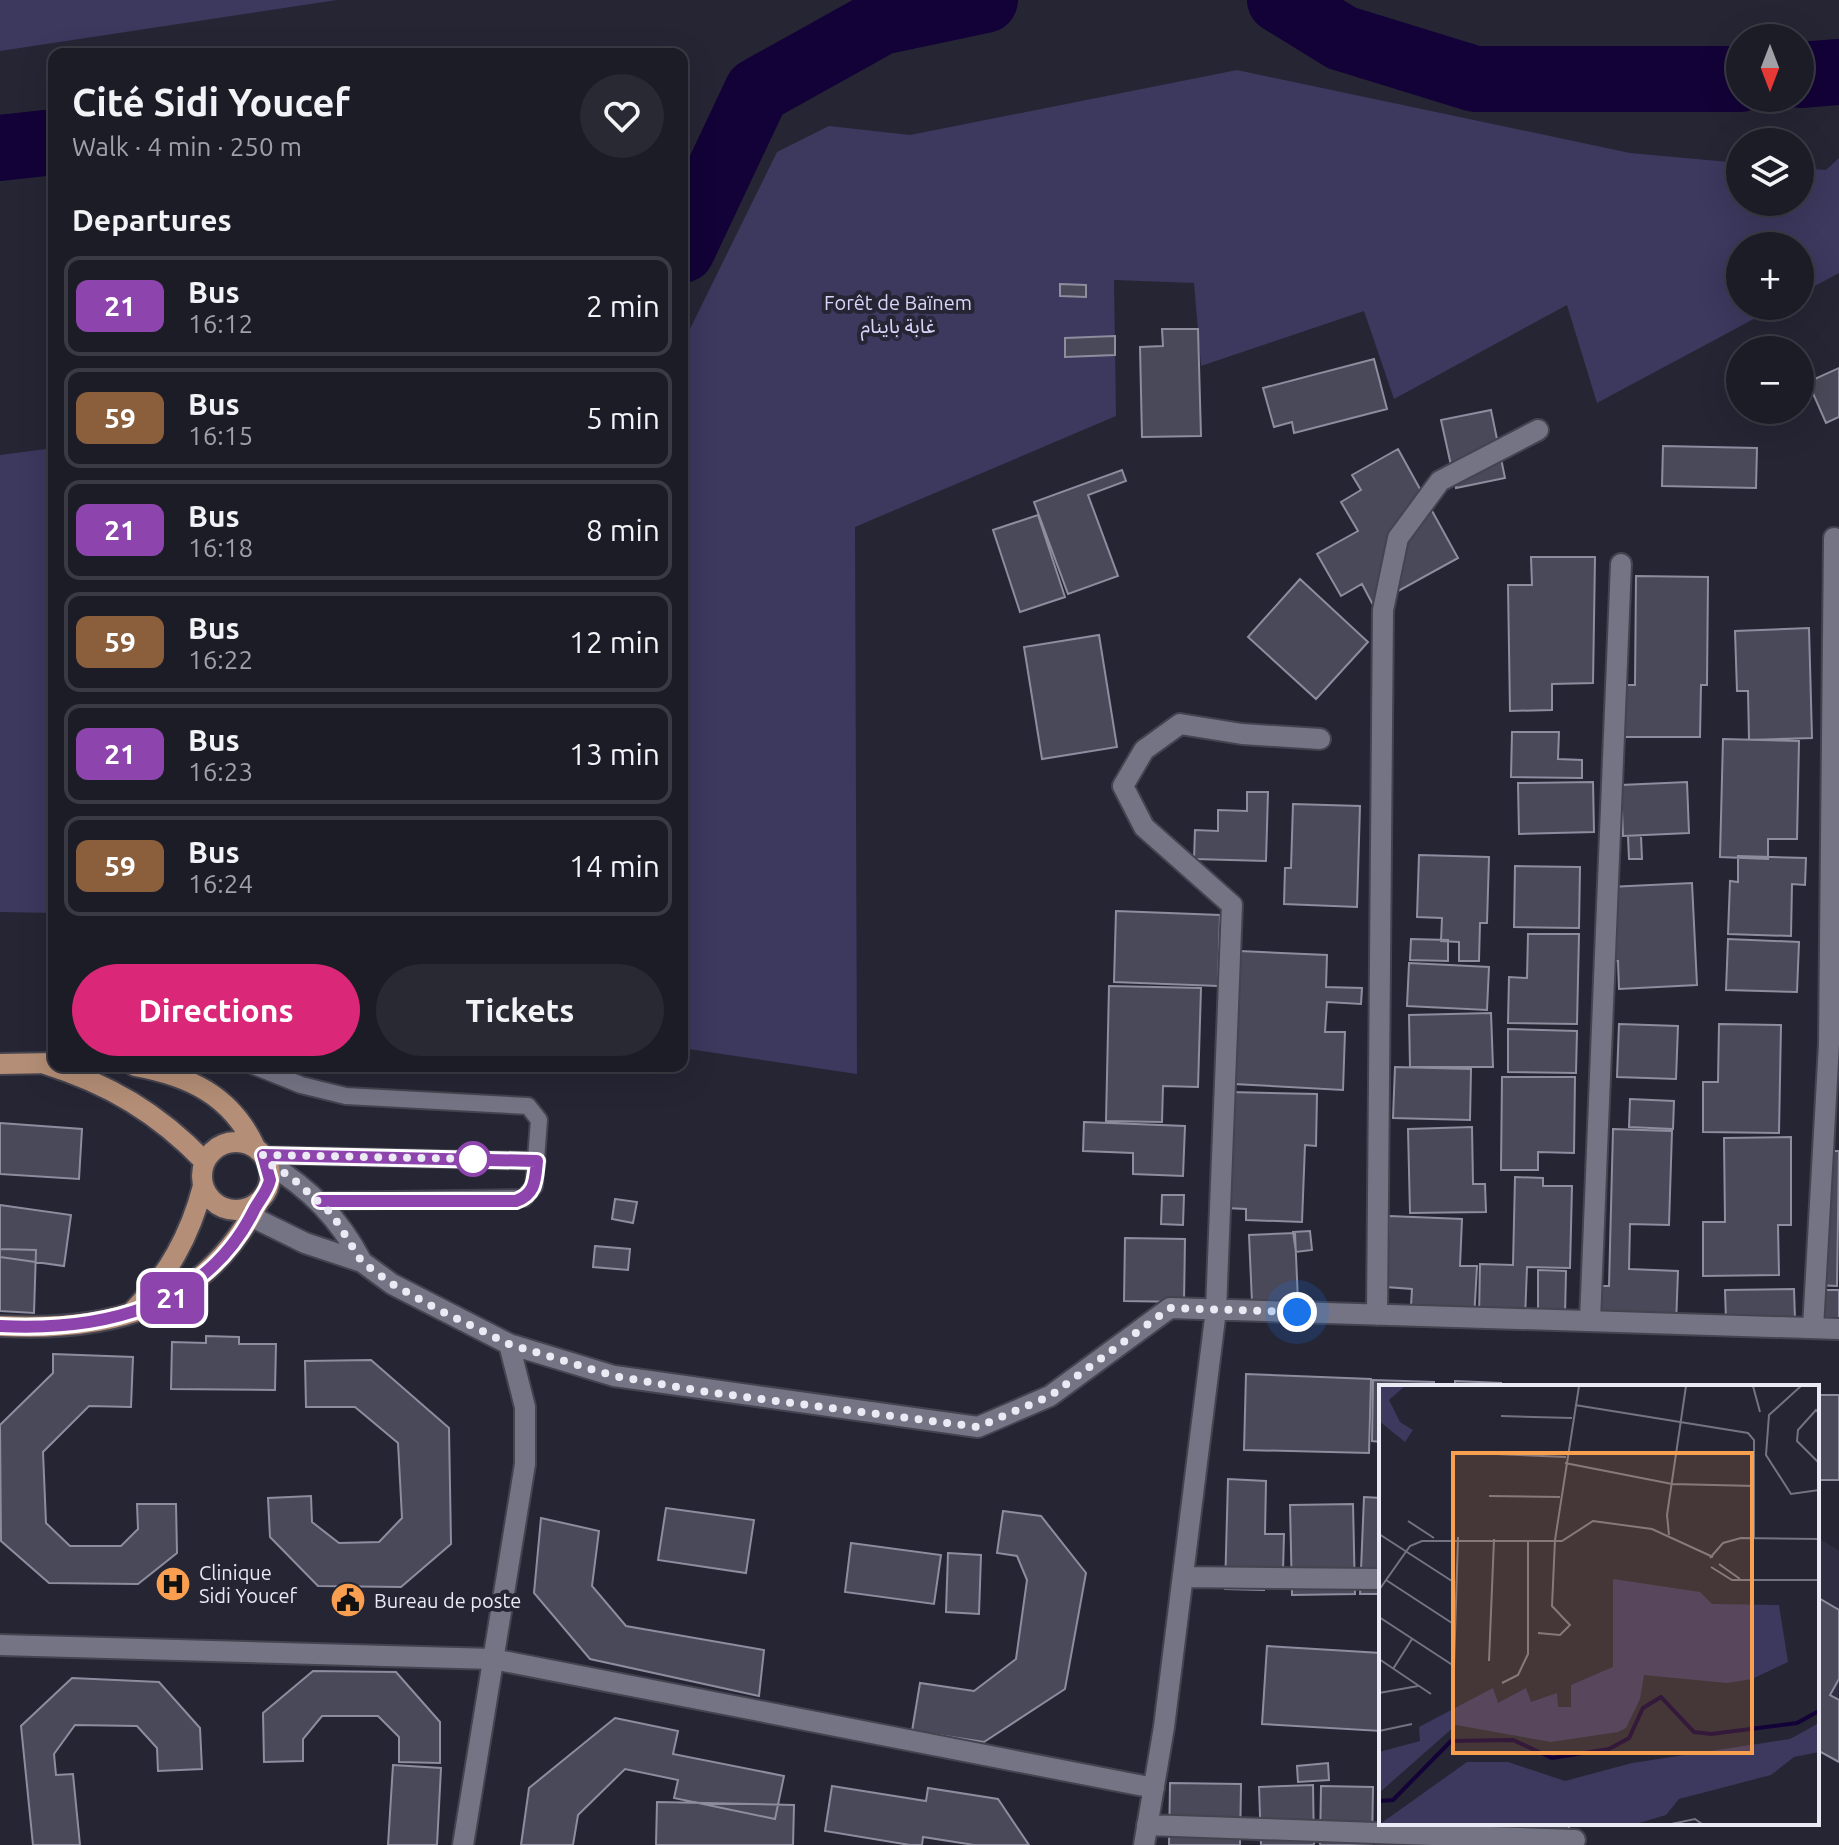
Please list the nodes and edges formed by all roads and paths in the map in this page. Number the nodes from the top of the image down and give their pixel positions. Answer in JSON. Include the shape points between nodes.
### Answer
{"nodes":[{"id":1,"x":1538,"y":430,"type":"dead end"},
{"id":2,"x":1839,"y":541,"type":"edge"},
{"id":3,"x":1621,"y":564,"type":"dead end"},
{"id":4,"x":1320,"y":739,"type":"dead end"},
{"id":5,"x":1834,"y":789,"type":"edge"},
{"id":6,"x":1834,"y":1048,"type":"edge"},
{"id":7,"x":48,"y":1063,"type":"edge"},
{"id":8,"x":0,"y":1064,"type":"edge"},
{"id":9,"x":71,"y":1072,"type":"edge"},
{"id":10,"x":161,"y":1072,"type":"edge"},
{"id":11,"x":269,"y":1072,"type":"edge"},
{"id":12,"x":262,"y":1155,"type":"junction"},
{"id":13,"x":537,"y":1161,"type":"junction"},
{"id":14,"x":205,"y":1162,"type":"junction"},
{"id":15,"x":203,"y":1186,"type":"junction"},
{"id":16,"x":320,"y":1201,"type":"junction"},
{"id":17,"x":249,"y":1210,"type":"junction"},
{"id":18,"x":362,"y":1262,"type":"junction"},
{"id":19,"x":1216,"y":1310,"type":"junction"},
{"id":20,"x":129,"y":1315,"type":"junction"},
{"id":21,"x":1377,"y":1315,"type":"junction"},
{"id":22,"x":1590,"y":1321,"type":"junction"},
{"id":23,"x":0,"y":1326,"type":"edge"},
{"id":24,"x":1813,"y":1328,"type":"junction"},
{"id":25,"x":1839,"y":1329,"type":"edge"},
{"id":26,"x":509,"y":1344,"type":"junction"},
{"id":27,"x":1183,"y":1577,"type":"junction"},
{"id":28,"x":1379,"y":1579,"type":"edge"},
{"id":29,"x":0,"y":1645,"type":"edge"},
{"id":30,"x":493,"y":1659,"type":"junction"},
{"id":31,"x":1154,"y":1788,"type":"junction"},
{"id":32,"x":1145,"y":1835,"type":"edge"},
{"id":33,"x":1575,"y":1840,"type":"dead end"},
{"id":34,"x":463,"y":1845,"type":"edge"}],
"edges":[{"from":1,"to":21,"type":"street","via":[[1440,481],[1398,538],[1383,610]]},
{"from":2,"to":5,"type":"street","via":[[1834,538]]},
{"from":3,"to":22,"type":"street"},
{"from":4,"to":19,"type":"street","via":[[1180,724],[1144,750],[1123,786],[1144,827],[1232,905]]},
{"from":5,"to":6,"type":"street"},
{"from":6,"to":24,"type":"street"},
{"from":7,"to":8,"type":"main road"},
{"from":9,"to":14,"type":"main road","via":[[149,1111]]},
{"from":10,"to":12,"type":"main road","via":[[216,1095],[246,1127]]},
{"from":11,"to":13,"type":"lane","via":[[346,1096],[528,1106],[539,1120]]},
{"from":12,"to":13,"type":"lane"},
{"from":12,"to":14,"type":"main road","via":[[244,1142],[221,1145]]},
{"from":12,"to":16,"type":"street"},
{"from":12,"to":17,"type":"main road","via":[[270,1180]]},
{"from":13,"to":16,"type":"lane","via":[[530,1194],[516,1201]]},
{"from":14,"to":15,"type":"main road"},
{"from":15,"to":17,"type":"main road","via":[[216,1204]]},
{"from":15,"to":20,"type":"main road","via":[[177,1256]]},
{"from":16,"to":18,"type":"street","via":[[349,1236]]},
{"from":17,"to":18,"type":"street","via":[[305,1243]]},
{"from":17,"to":20,"type":"main road","via":[[226,1254],[197,1281],[176,1296]]},
{"from":18,"to":26,"type":"street","via":[[392,1284]]},
{"from":19,"to":21,"type":"street"},
{"from":19,"to":26,"type":"street","via":[[1170,1308],[1050,1396],[978,1427],[614,1376]]},
{"from":19,"to":27,"type":"street"},
{"from":20,"to":23,"type":"main road","via":[[70,1325]]},
{"from":21,"to":22,"type":"street"},
{"from":22,"to":24,"type":"street"},
{"from":24,"to":25,"type":"street"},
{"from":26,"to":30,"type":"street","via":[[525,1407],[525,1464]]},
{"from":27,"to":28,"type":"street"},
{"from":27,"to":31,"type":"street"},
{"from":29,"to":30,"type":"street"},
{"from":30,"to":31,"type":"street"},
{"from":30,"to":34,"type":"street"},
{"from":31,"to":32,"type":"street"},
{"from":32,"to":33,"type":"street"}]}
